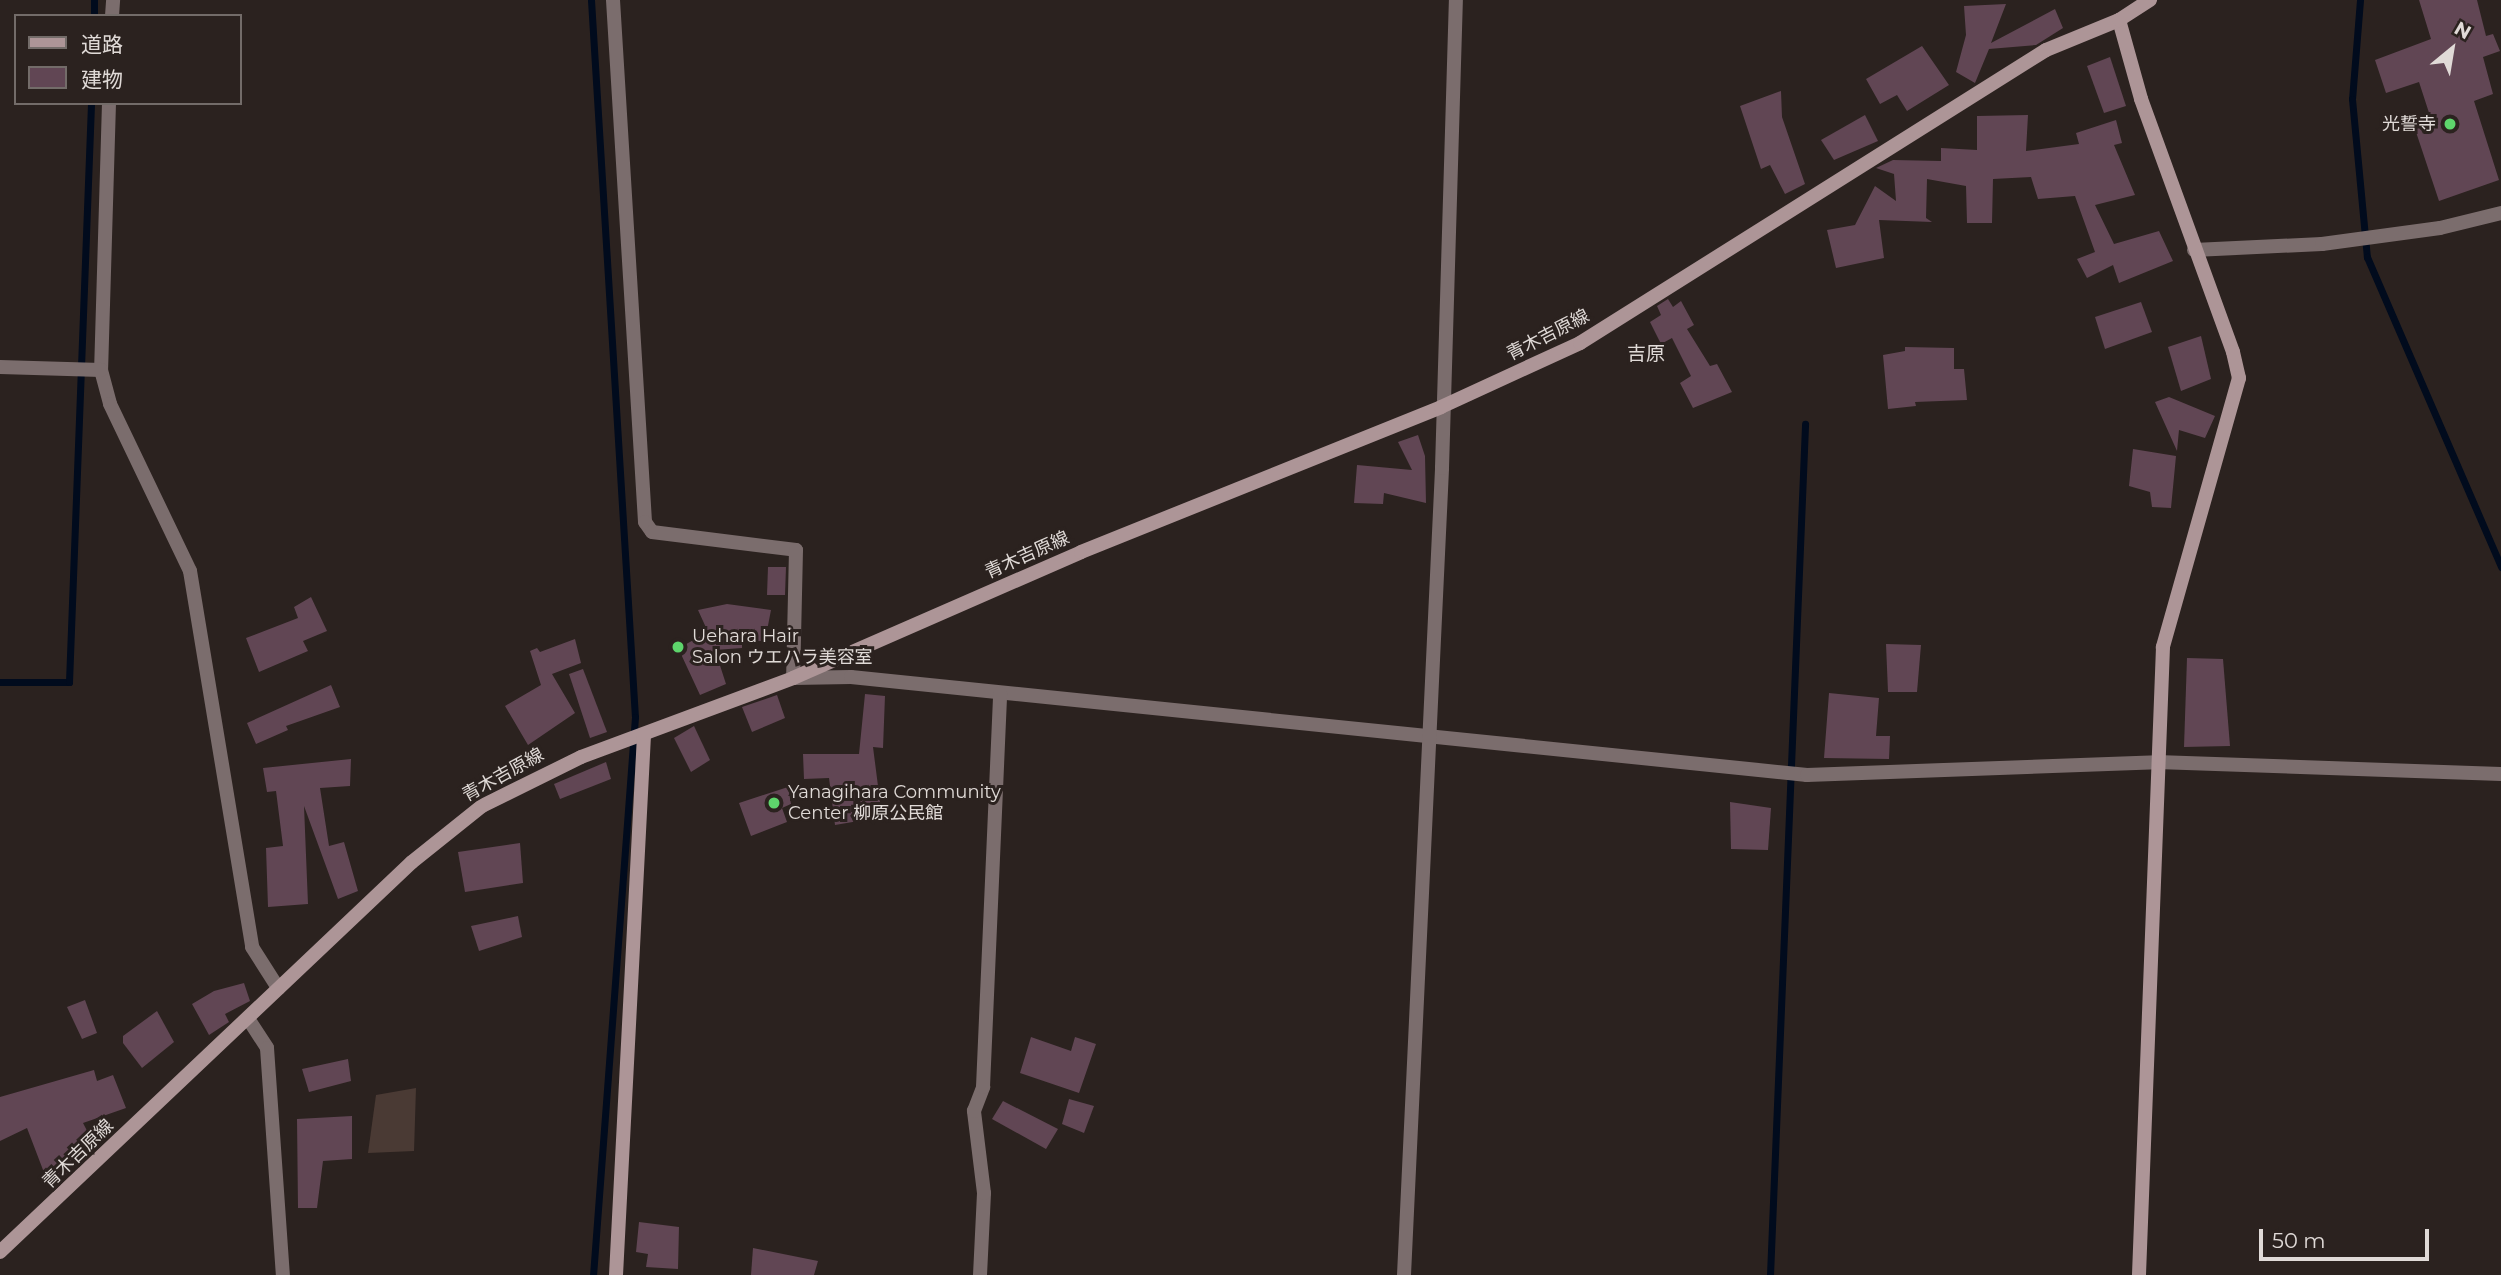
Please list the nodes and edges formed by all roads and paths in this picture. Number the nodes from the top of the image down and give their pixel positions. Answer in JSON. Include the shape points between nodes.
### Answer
{"nodes":[{"id":1,"x":613,"y":0,"type":"edge"},
{"id":2,"x":1456,"y":0,"type":"edge"},
{"id":3,"x":2147,"y":1,"type":"edge"},
{"id":4,"x":2119,"y":20,"type":"junction"},
{"id":5,"x":109,"y":105,"type":"edge"},
{"id":6,"x":2501,"y":213,"type":"edge"},
{"id":7,"x":2194,"y":250,"type":"junction"},
{"id":8,"x":0,"y":367,"type":"edge"},
{"id":9,"x":101,"y":370,"type":"junction"},
{"id":10,"x":1441,"y":407,"type":"junction"},
{"id":11,"x":793,"y":678,"type":"junction"},
{"id":12,"x":1000,"y":693,"type":"junction"},
{"id":13,"x":644,"y":735,"type":"junction"},
{"id":14,"x":1428,"y":737,"type":"junction"},
{"id":15,"x":2157,"y":762,"type":"junction"},
{"id":16,"x":2501,"y":774,"type":"edge"},
{"id":17,"x":278,"y":988,"type":"junction"},
{"id":18,"x":249,"y":1020,"type":"junction"},
{"id":19,"x":0,"y":1252,"type":"edge"},
{"id":20,"x":283,"y":1275,"type":"edge"},
{"id":21,"x":616,"y":1275,"type":"edge"},
{"id":22,"x":980,"y":1275,"type":"edge"},
{"id":23,"x":1404,"y":1275,"type":"edge"},
{"id":24,"x":2140,"y":1275,"type":"edge"}],
"edges":[{"from":1,"to":11,"type":"street","via":[[645,522],[652,532],[796,550]]},
{"from":2,"to":10,"type":"street"},
{"from":3,"to":4,"type":"main road","name":"青木吉原線"},
{"from":4,"to":7,"type":"main road","via":[[2141,99]]},
{"from":4,"to":10,"type":"main road","name":"青木吉原線","via":[[2046,50],[1580,343]]},
{"from":5,"to":9,"type":"street"},
{"from":6,"to":7,"type":"street","via":[[2440,228],[2322,244]]},
{"from":7,"to":15,"type":"main road","via":[[2234,352],[2239,378],[2163,648]]},
{"from":8,"to":9,"type":"street"},
{"from":9,"to":17,"type":"street","via":[[110,404],[190,571],[252,947]]},
{"from":10,"to":11,"type":"main road","name":"青木吉原線","via":[[1081,552]]},
{"from":10,"to":14,"type":"street"},
{"from":11,"to":12,"type":"street","via":[[851,677]]},
{"from":11,"to":13,"type":"main road","name":"青木吉原線"},
{"from":12,"to":14,"type":"street"},
{"from":12,"to":22,"type":"street","via":[[983,1087],[974,1111],[984,1193]]},
{"from":13,"to":17,"type":"main road","name":"青木吉原線","via":[[581,757],[482,806],[449,830]]},
{"from":13,"to":21,"type":"main road"},
{"from":14,"to":15,"type":"street","via":[[1807,775]]},
{"from":14,"to":23,"type":"street"},
{"from":15,"to":16,"type":"street"},
{"from":15,"to":24,"type":"main road"},
{"from":17,"to":18,"type":"main road","name":"青木吉原線"},
{"from":18,"to":19,"type":"main road","name":"青木吉原線"},
{"from":18,"to":20,"type":"street","via":[[267,1048]]}]}
